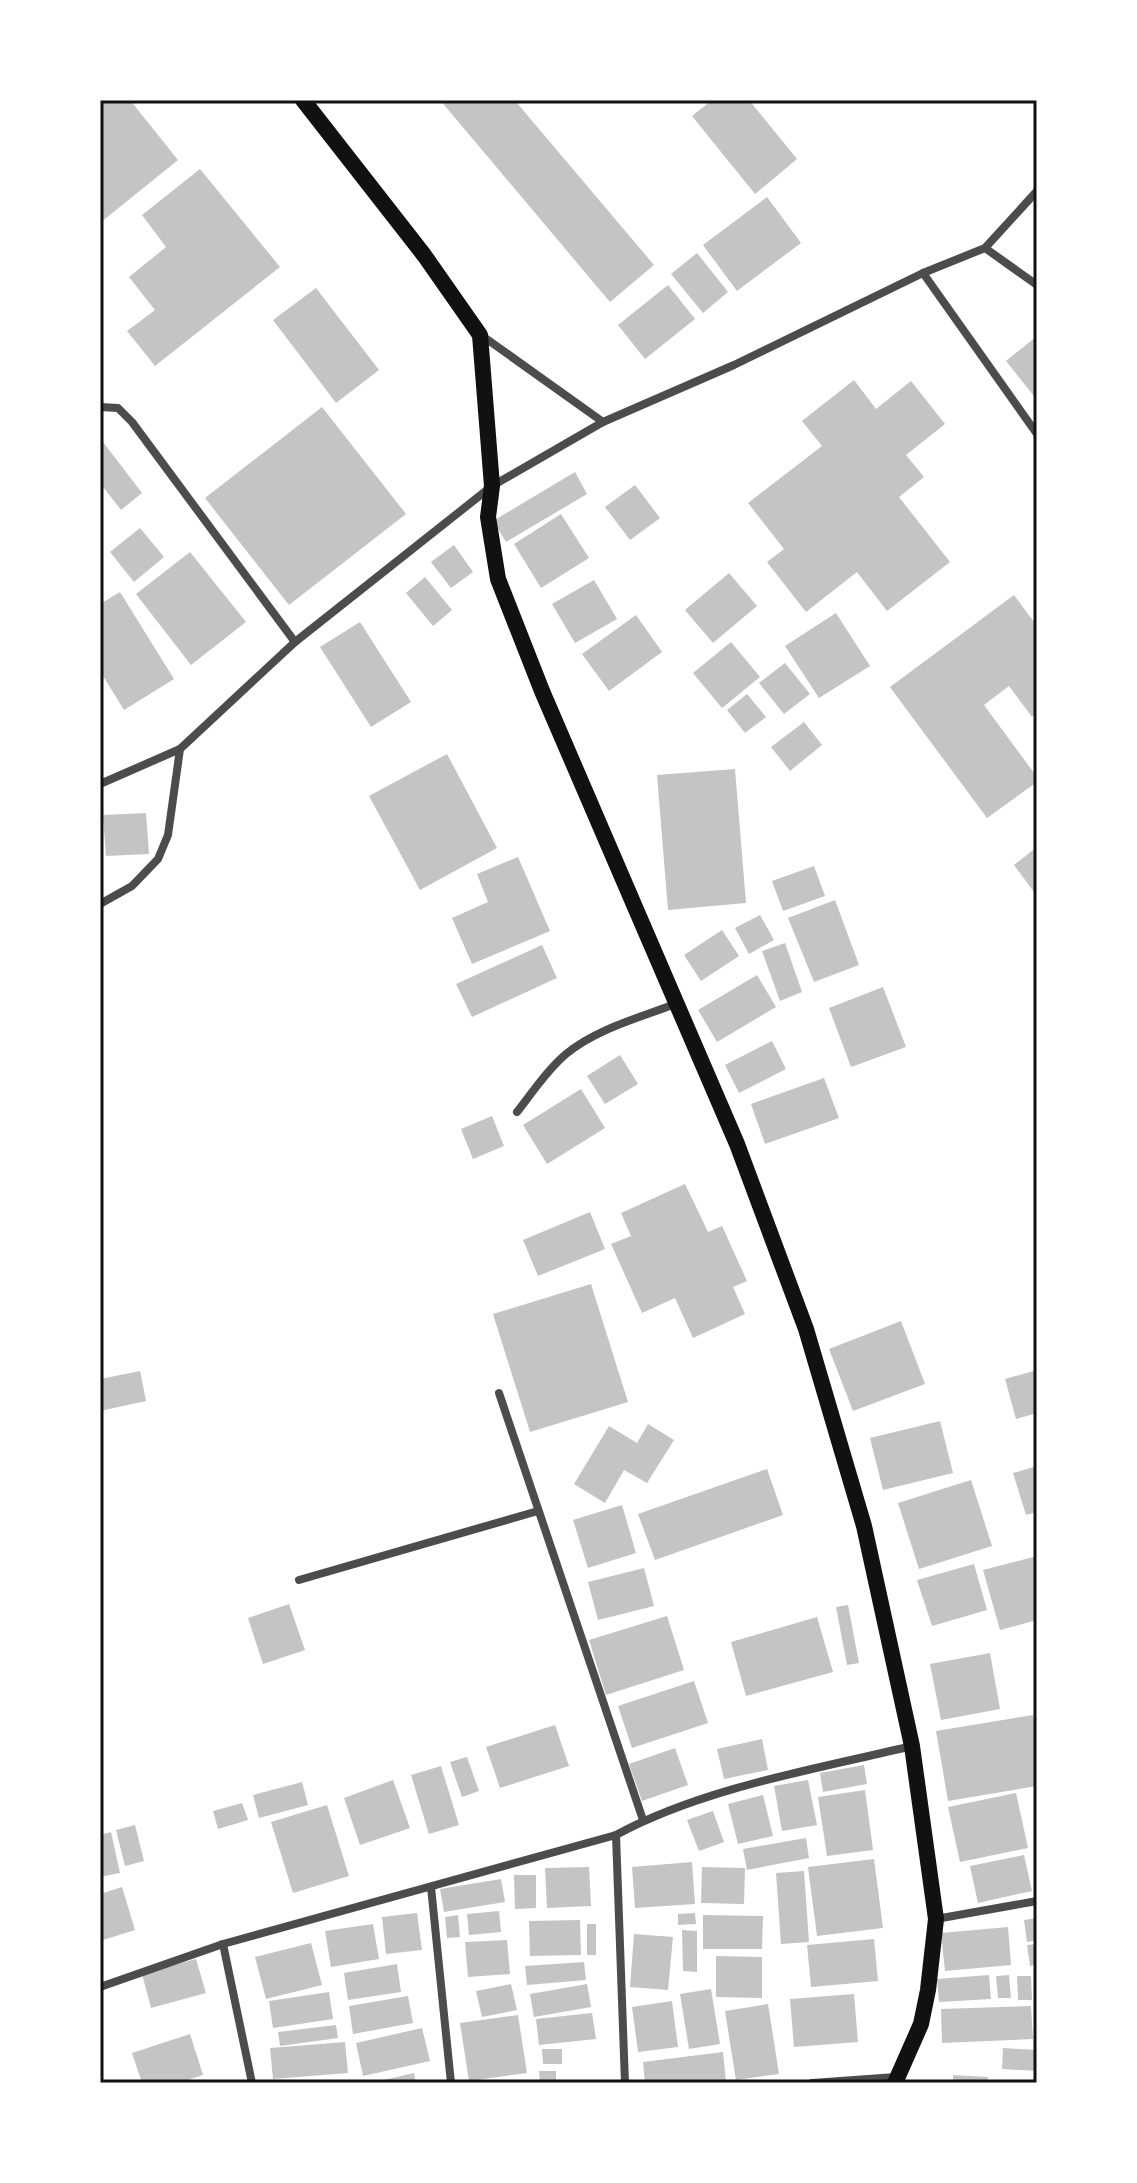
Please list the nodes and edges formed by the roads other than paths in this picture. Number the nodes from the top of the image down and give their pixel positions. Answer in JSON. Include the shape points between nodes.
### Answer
{"nodes":[{"id":1,"x":303,"y":100,"type":"edge"},
{"id":2,"x":1037,"y":191,"type":"edge"},
{"id":3,"x":985,"y":248,"type":"junction"},
{"id":4,"x":923,"y":273,"type":"junction"},
{"id":5,"x":1037,"y":285,"type":"edge"},
{"id":6,"x":480,"y":335,"type":"junction"},
{"id":7,"x":100,"y":407,"type":"edge"},
{"id":8,"x":603,"y":422,"type":"junction"},
{"id":9,"x":1037,"y":434,"type":"edge"},
{"id":10,"x":492,"y":486,"type":"junction"},
{"id":11,"x":295,"y":642,"type":"junction"},
{"id":12,"x":180,"y":749,"type":"junction"},
{"id":13,"x":100,"y":784,"type":"edge"},
{"id":14,"x":100,"y":904,"type":"edge"},
{"id":15,"x":675,"y":1004,"type":"junction"},
{"id":16,"x":517,"y":1112,"type":"dead end"},
{"id":17,"x":499,"y":1393,"type":"dead end"},
{"id":18,"x":538,"y":1511,"type":"junction"},
{"id":19,"x":299,"y":1580,"type":"dead end"},
{"id":20,"x":912,"y":1746,"type":"junction"},
{"id":21,"x":643,"y":1820,"type":"junction"},
{"id":22,"x":616,"y":1835,"type":"junction"},
{"id":23,"x":431,"y":1887,"type":"junction"},
{"id":24,"x":1037,"y":1901,"type":"edge"},
{"id":25,"x":936,"y":1919,"type":"junction"},
{"id":26,"x":223,"y":1944,"type":"junction"},
{"id":27,"x":100,"y":1987,"type":"edge"},
{"id":28,"x":895,"y":2080,"type":"edge"},
{"id":29,"x":252,"y":2083,"type":"edge"},
{"id":30,"x":451,"y":2083,"type":"edge"},
{"id":31,"x":625,"y":2083,"type":"edge"},
{"id":32,"x":812,"y":2083,"type":"edge"}],
"edges":[{"from":1,"to":6,"type":"main road"},
{"from":2,"to":3,"type":"street"},
{"from":3,"to":4,"type":"street"},
{"from":3,"to":5,"type":"street"},
{"from":4,"to":8,"type":"street"},
{"from":4,"to":9,"type":"street"},
{"from":6,"to":8,"type":"street"},
{"from":6,"to":10,"type":"main road"},
{"from":7,"to":11,"type":"street","via":[[118,408],[132,422]]},
{"from":8,"to":10,"type":"street"},
{"from":10,"to":11,"type":"street"},
{"from":10,"to":15,"type":"main road","via":[[488,517],[498,579]]},
{"from":11,"to":12,"type":"street"},
{"from":12,"to":13,"type":"street"},
{"from":12,"to":14,"type":"street","via":[[168,835],[158,859],[132,886]]},
{"from":15,"to":16,"type":"street","via":[[576,1047]]},
{"from":15,"to":20,"type":"main road","via":[[737,1144],[806,1329],[864,1526]]},
{"from":17,"to":18,"type":"street"},
{"from":18,"to":19,"type":"street"},
{"from":18,"to":21,"type":"street"},
{"from":20,"to":21,"type":"street","via":[[752,1784]]},
{"from":20,"to":25,"type":"main road"},
{"from":21,"to":22,"type":"street"},
{"from":22,"to":23,"type":"street"},
{"from":22,"to":31,"type":"street"},
{"from":23,"to":26,"type":"street"},
{"from":23,"to":30,"type":"street"},
{"from":24,"to":25,"type":"street"},
{"from":25,"to":28,"type":"main road","via":[[921,2024]]},
{"from":26,"to":27,"type":"street"},
{"from":26,"to":29,"type":"street"},
{"from":28,"to":32,"type":"street"}]}
